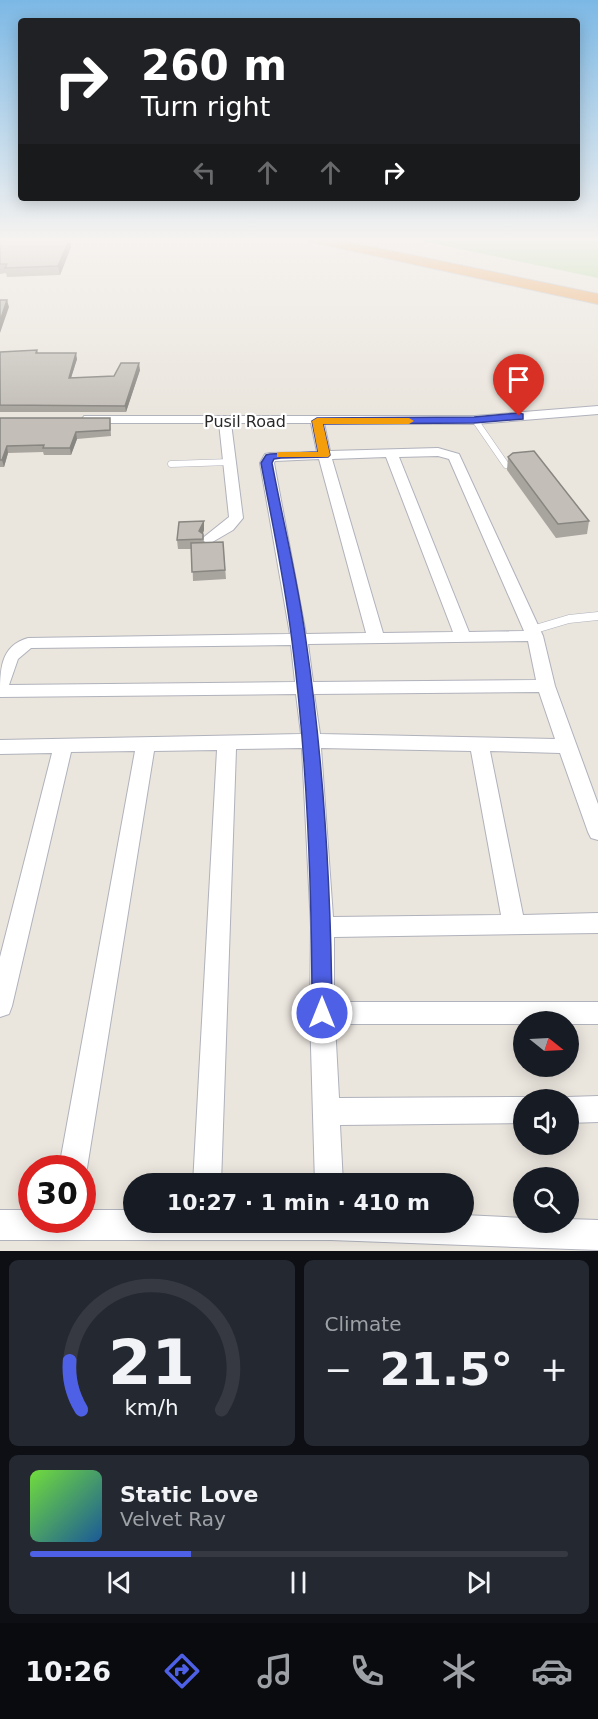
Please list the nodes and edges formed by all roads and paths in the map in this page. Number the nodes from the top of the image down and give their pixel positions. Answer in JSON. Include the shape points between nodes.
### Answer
{"nodes":[{"id":1,"x":598,"y":410,"type":"edge"},
{"id":2,"x":74,"y":419,"type":"edge"},
{"id":3,"x":225,"y":420,"type":"junction"},
{"id":4,"x":474,"y":420,"type":"junction"},
{"id":5,"x":317,"y":421,"type":"junction"},
{"id":6,"x":391,"y":454,"type":"junction"},
{"id":7,"x":324,"y":455,"type":"junction"},
{"id":8,"x":230,"y":462,"type":"junction"},
{"id":9,"x":171,"y":464,"type":"dead end"},
{"id":10,"x":506,"y":465,"type":"edge"},
{"id":11,"x":209,"y":540,"type":"edge"},
{"id":12,"x":598,"y":616,"type":"edge"},
{"id":13,"x":533,"y":633,"type":"junction"},
{"id":14,"x":463,"y":637,"type":"junction"},
{"id":15,"x":376,"y":639,"type":"junction"},
{"id":16,"x":299,"y":640,"type":"junction"},
{"id":17,"x":546,"y":686,"type":"junction"},
{"id":18,"x":0,"y":687,"type":"edge"},
{"id":19,"x":304,"y":688,"type":"junction"},
{"id":20,"x":0,"y":692,"type":"edge"},
{"id":21,"x":311,"y":741,"type":"junction"},
{"id":22,"x":227,"y":743,"type":"junction"},
{"id":23,"x":146,"y":744,"type":"junction"},
{"id":24,"x":479,"y":745,"type":"junction"},
{"id":25,"x":63,"y":746,"type":"junction"},
{"id":26,"x":568,"y":746,"type":"junction"},
{"id":27,"x":0,"y":747,"type":"edge"},
{"id":28,"x":598,"y":832,"type":"edge"},
{"id":29,"x":598,"y":923,"type":"edge"},
{"id":30,"x":514,"y":925,"type":"junction"},
{"id":31,"x":322,"y":927,"type":"junction"},
{"id":32,"x":0,"y":1006,"type":"edge"},
{"id":33,"x":322,"y":1013,"type":"junction"},
{"id":34,"x":598,"y":1013,"type":"edge"},
{"id":35,"x":598,"y":1109,"type":"edge"},
{"id":36,"x":513,"y":1110,"type":"edge"},
{"id":37,"x":579,"y":1110,"type":"edge"},
{"id":38,"x":326,"y":1112,"type":"junction"},
{"id":39,"x":75,"y":1155,"type":"edge"},
{"id":40,"x":207,"y":1173,"type":"edge"},
{"id":41,"x":329,"y":1173,"type":"edge"},
{"id":42,"x":96,"y":1223,"type":"edge"},
{"id":43,"x":18,"y":1224,"type":"edge"},
{"id":44,"x":123,"y":1224,"type":"edge"},
{"id":45,"x":0,"y":1225,"type":"edge"},
{"id":46,"x":474,"y":1230,"type":"edge"},
{"id":47,"x":598,"y":1235,"type":"edge"}],
"edges":[{"from":1,"to":4,"type":"street","name":"Pusil Road"},
{"from":2,"to":3,"type":"street","name":"Pusil Road"},
{"from":3,"to":5,"type":"street","name":"Pusil Road"},
{"from":3,"to":8,"type":"street"},
{"from":4,"to":5,"type":"street","name":"Pusil Road"},
{"from":4,"to":10,"type":"lane"},
{"from":5,"to":7,"type":"street"},
{"from":6,"to":7,"type":"street"},
{"from":6,"to":13,"type":"street","via":[[438,452],[454,457]]},
{"from":6,"to":14,"type":"street"},
{"from":7,"to":15,"type":"street"},
{"from":7,"to":16,"type":"street","via":[[281,455],[270,457],[267,463]]},
{"from":8,"to":9,"type":"lane"},
{"from":8,"to":11,"type":"street","via":[[236,518]]},
{"from":12,"to":13,"type":"lane","via":[[569,619]]},
{"from":13,"to":14,"type":"street"},
{"from":13,"to":17,"type":"street"},
{"from":14,"to":15,"type":"street"},
{"from":15,"to":16,"type":"street"},
{"from":16,"to":18,"type":"street","via":[[28,643],[15,649]]},
{"from":16,"to":19,"type":"street"},
{"from":17,"to":19,"type":"street"},
{"from":17,"to":26,"type":"street"},
{"from":19,"to":20,"type":"street"},
{"from":19,"to":21,"type":"street"},
{"from":21,"to":22,"type":"street"},
{"from":21,"to":24,"type":"street"},
{"from":21,"to":31,"type":"street"},
{"from":22,"to":23,"type":"street"},
{"from":22,"to":40,"type":"street"},
{"from":23,"to":25,"type":"street"},
{"from":23,"to":39,"type":"street"},
{"from":24,"to":26,"type":"street"},
{"from":24,"to":30,"type":"street"},
{"from":25,"to":27,"type":"street"},
{"from":25,"to":32,"type":"street"},
{"from":26,"to":28,"type":"street"},
{"from":29,"to":30,"type":"street"},
{"from":30,"to":31,"type":"street"},
{"from":31,"to":33,"type":"street"},
{"from":33,"to":34,"type":"street"},
{"from":33,"to":38,"type":"street"},
{"from":35,"to":37,"type":"street"},
{"from":36,"to":38,"type":"street"},
{"from":38,"to":41,"type":"street"},
{"from":42,"to":44,"type":"street"},
{"from":43,"to":45,"type":"street"},
{"from":46,"to":47,"type":"street"}]}
